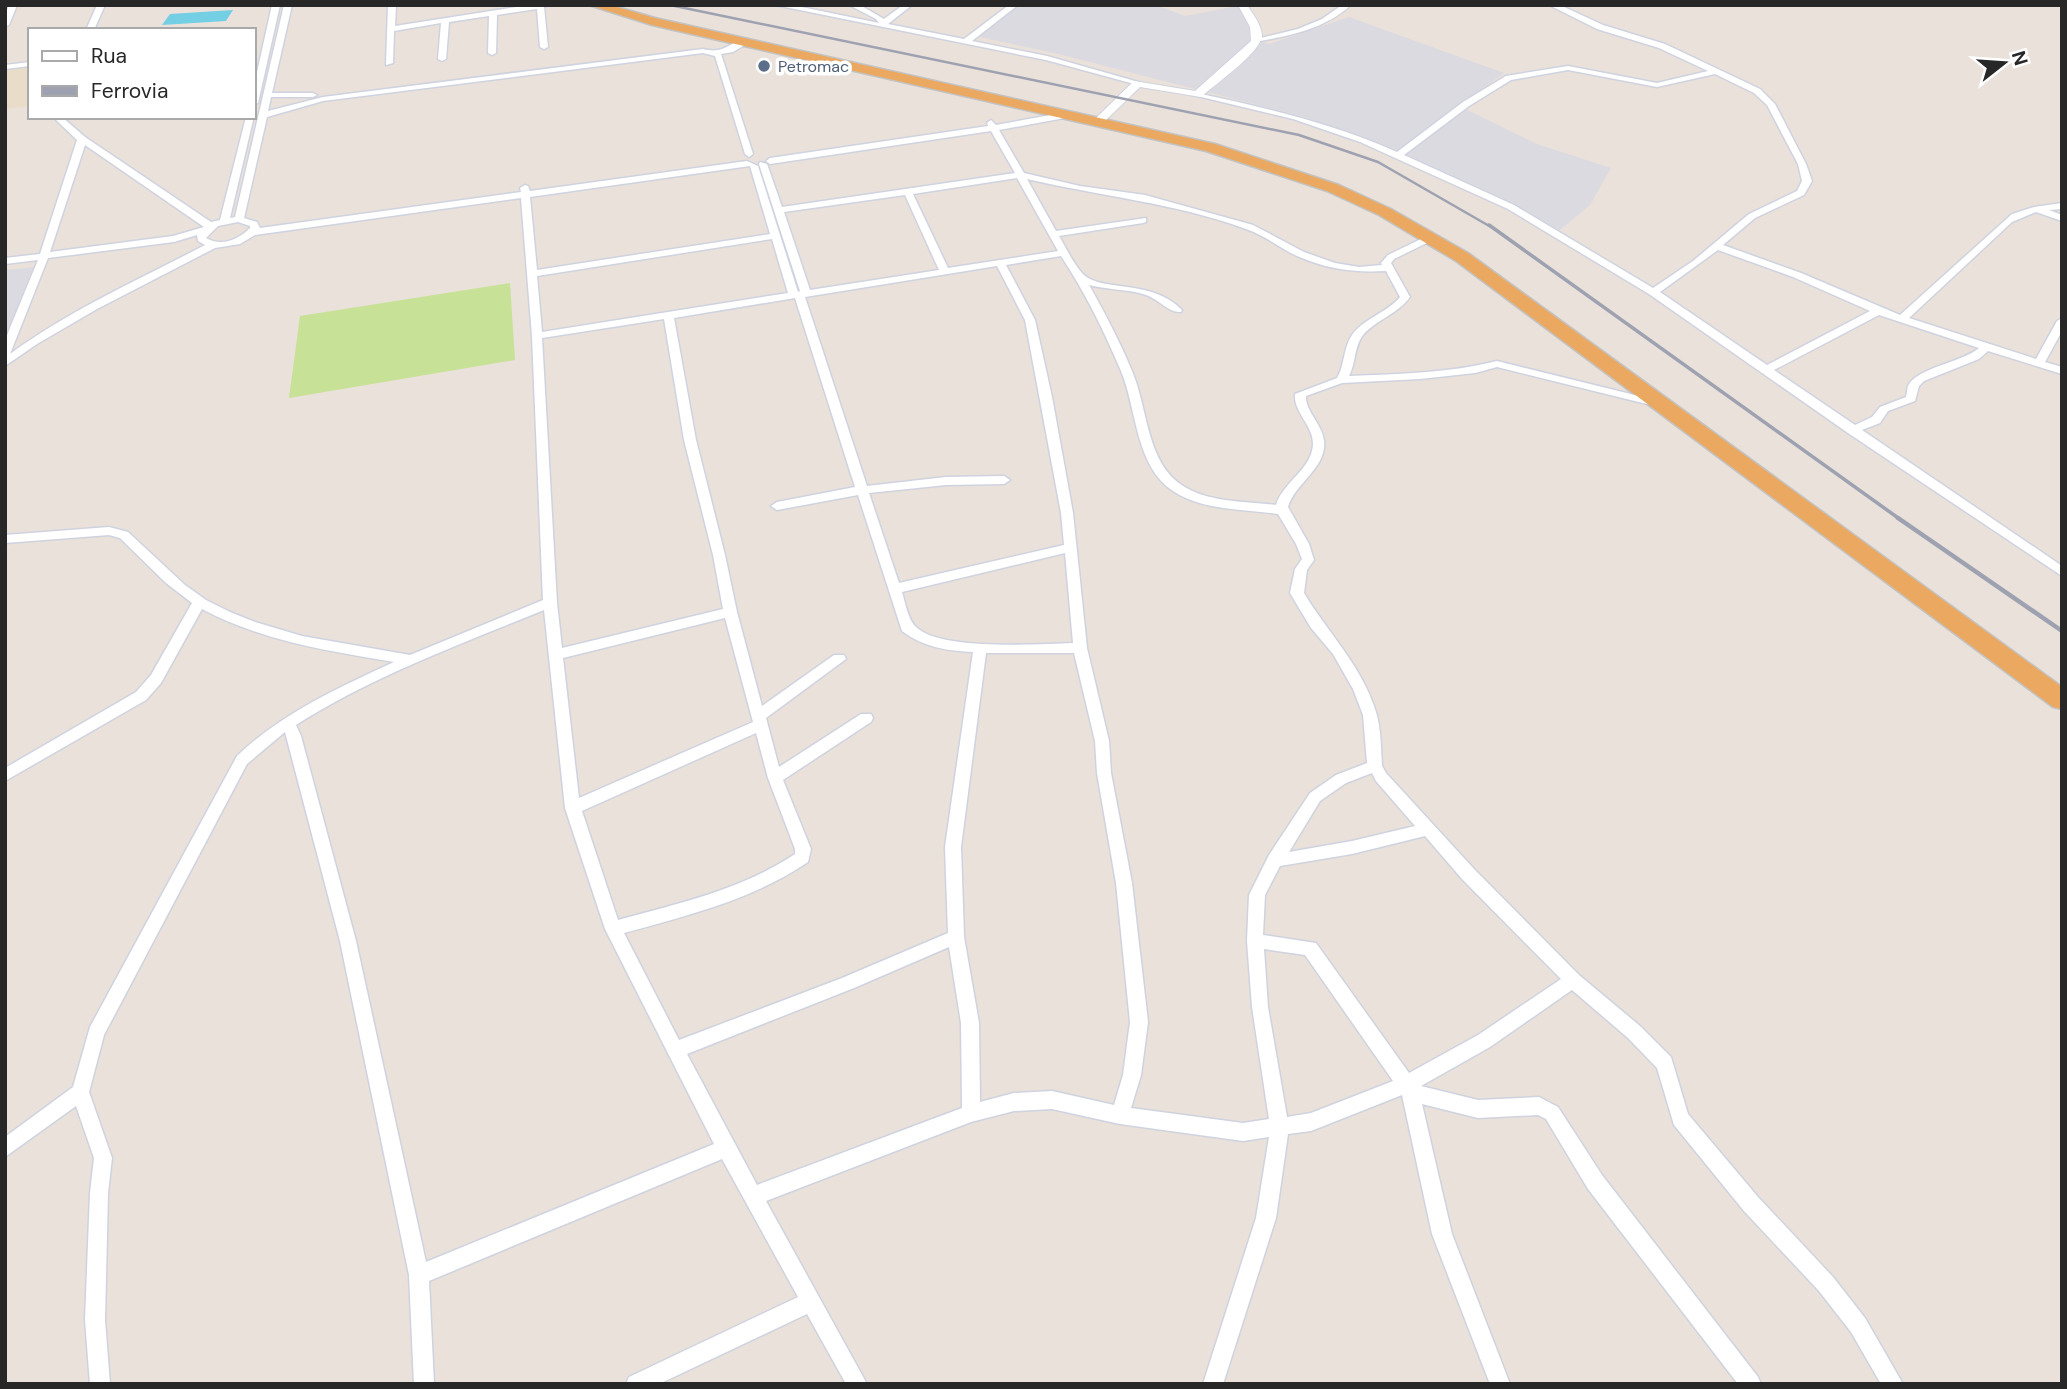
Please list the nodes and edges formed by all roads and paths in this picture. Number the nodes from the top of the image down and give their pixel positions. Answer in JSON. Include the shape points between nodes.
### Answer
{"nodes":[{"id":1,"x":13,"y":5,"type":"edge"},
{"id":2,"x":101,"y":5,"type":"edge"},
{"id":3,"x":276,"y":5,"type":"edge"},
{"id":4,"x":288,"y":5,"type":"edge"},
{"id":5,"x":392,"y":5,"type":"edge"},
{"id":6,"x":595,"y":5,"type":"edge"},
{"id":7,"x":624,"y":5,"type":"edge"},
{"id":8,"x":779,"y":5,"type":"edge"},
{"id":9,"x":853,"y":5,"type":"edge"},
{"id":10,"x":908,"y":5,"type":"edge"},
{"id":11,"x":1014,"y":5,"type":"edge"},
{"id":12,"x":1242,"y":5,"type":"edge"},
{"id":13,"x":1347,"y":5,"type":"edge"},
{"id":14,"x":1553,"y":5,"type":"edge"},
{"id":15,"x":542,"y":6,"type":"edge"},
{"id":16,"x":493,"y":13,"type":"junction"},
{"id":17,"x":445,"y":20,"type":"junction"},
{"id":18,"x":884,"y":24,"type":"junction"},
{"id":19,"x":5,"y":25,"type":"edge"},
{"id":20,"x":91,"y":28,"type":"edge"},
{"id":21,"x":391,"y":29,"type":"junction"},
{"id":22,"x":1256,"y":40,"type":"junction"},
{"id":23,"x":745,"y":41,"type":"junction"},
{"id":24,"x":967,"y":41,"type":"junction"},
{"id":25,"x":703,"y":43,"type":"junction"},
{"id":26,"x":544,"y":47,"type":"dead end"},
{"id":27,"x":725,"y":52,"type":"junction"},
{"id":28,"x":492,"y":53,"type":"dead end"},
{"id":29,"x":714,"y":53,"type":"junction"},
{"id":30,"x":442,"y":59,"type":"dead end"},
{"id":31,"x":389,"y":63,"type":"dead end"},
{"id":32,"x":28,"y":64,"type":"edge"},
{"id":33,"x":5,"y":67,"type":"edge"},
{"id":34,"x":1718,"y":71,"type":"junction"},
{"id":35,"x":256,"y":83,"type":"edge"},
{"id":36,"x":1138,"y":83,"type":"junction"},
{"id":37,"x":391,"y":88,"type":"junction"},
{"id":38,"x":269,"y":95,"type":"junction"},
{"id":39,"x":1197,"y":95,"type":"junction"},
{"id":40,"x":1060,"y":113,"type":"junction"},
{"id":41,"x":264,"y":115,"type":"junction"},
{"id":42,"x":1101,"y":118,"type":"junction"},
{"id":43,"x":59,"y":119,"type":"edge"},
{"id":44,"x":250,"y":119,"type":"edge"},
{"id":45,"x":993,"y":125,"type":"junction"},
{"id":46,"x":82,"y":139,"type":"junction"},
{"id":47,"x":1398,"y":155,"type":"junction"},
{"id":48,"x":757,"y":159,"type":"junction"},
{"id":49,"x":1020,"y":174,"type":"junction"},
{"id":50,"x":525,"y":192,"type":"junction"},
{"id":51,"x":908,"y":192,"type":"junction"},
{"id":52,"x":2062,"y":206,"type":"edge"},
{"id":53,"x":2035,"y":209,"type":"junction"},
{"id":54,"x":779,"y":210,"type":"junction"},
{"id":55,"x":2062,"y":218,"type":"edge"},
{"id":56,"x":239,"y":219,"type":"junction"},
{"id":57,"x":225,"y":220,"type":"junction"},
{"id":58,"x":1143,"y":220,"type":"dead end"},
{"id":59,"x":208,"y":228,"type":"junction"},
{"id":60,"x":254,"y":228,"type":"junction"},
{"id":61,"x":1055,"y":234,"type":"junction"},
{"id":62,"x":774,"y":236,"type":"junction"},
{"id":63,"x":1430,"y":238,"type":"junction"},
{"id":64,"x":174,"y":239,"type":"junction"},
{"id":65,"x":209,"y":244,"type":"junction"},
{"id":66,"x":1716,"y":246,"type":"junction"},
{"id":67,"x":1064,"y":253,"type":"junction"},
{"id":68,"x":44,"y":256,"type":"junction"},
{"id":69,"x":5,"y":261,"type":"edge"},
{"id":70,"x":1001,"y":264,"type":"junction"},
{"id":71,"x":1388,"y":268,"type":"junction"},
{"id":72,"x":946,"y":272,"type":"junction"},
{"id":73,"x":531,"y":274,"type":"junction"},
{"id":74,"x":1081,"y":278,"type":"junction"},
{"id":75,"x":1653,"y":292,"type":"junction"},
{"id":76,"x":800,"y":295,"type":"junction"},
{"id":77,"x":1177,"y":310,"type":"dead end"},
{"id":78,"x":1878,"y":312,"type":"junction"},
{"id":79,"x":668,"y":314,"type":"junction"},
{"id":80,"x":1902,"y":318,"type":"junction"},
{"id":81,"x":2062,"y":321,"type":"edge"},
{"id":82,"x":537,"y":336,"type":"junction"},
{"id":83,"x":1985,"y":348,"type":"junction"},
{"id":84,"x":5,"y":355,"type":"edge"},
{"id":85,"x":5,"y":363,"type":"edge"},
{"id":86,"x":2039,"y":363,"type":"junction"},
{"id":87,"x":1768,"y":369,"type":"junction"},
{"id":88,"x":2062,"y":371,"type":"edge"},
{"id":89,"x":1341,"y":380,"type":"junction"},
{"id":90,"x":1660,"y":404,"type":"junction"},
{"id":91,"x":1852,"y":430,"type":"junction"},
{"id":92,"x":1004,"y":480,"type":"dead end"},
{"id":93,"x":861,"y":489,"type":"junction"},
{"id":94,"x":777,"y":506,"type":"dead end"},
{"id":95,"x":1282,"y":510,"type":"junction"},
{"id":96,"x":5,"y":539,"type":"edge"},
{"id":97,"x":1069,"y":548,"type":"junction"},
{"id":98,"x":2062,"y":572,"type":"edge"},
{"id":99,"x":894,"y":589,"type":"junction"},
{"id":100,"x":199,"y":602,"type":"junction"},
{"id":101,"x":550,"y":603,"type":"junction"},
{"id":102,"x":730,"y":612,"type":"junction"},
{"id":103,"x":1080,"y":648,"type":"junction"},
{"id":104,"x":980,"y":649,"type":"junction"},
{"id":105,"x":557,"y":654,"type":"junction"},
{"id":106,"x":839,"y":659,"type":"dead end"},
{"id":107,"x":409,"y":660,"type":"junction"},
{"id":108,"x":2062,"y":681,"type":"edge"},
{"id":109,"x":2062,"y":700,"type":"edge"},
{"id":110,"x":866,"y":718,"type":"dead end"},
{"id":111,"x":758,"y":722,"type":"junction"},
{"id":112,"x":288,"y":724,"type":"junction"},
{"id":113,"x":1374,"y":766,"type":"junction"},
{"id":114,"x":5,"y":775,"type":"edge"},
{"id":115,"x":775,"y":778,"type":"junction"},
{"id":116,"x":573,"y":808,"type":"junction"},
{"id":117,"x":1427,"y":829,"type":"junction"},
{"id":118,"x":1275,"y":860,"type":"junction"},
{"id":119,"x":613,"y":929,"type":"junction"},
{"id":120,"x":956,"y":937,"type":"junction"},
{"id":121,"x":1255,"y":941,"type":"junction"},
{"id":122,"x":1573,"y":980,"type":"junction"},
{"id":123,"x":675,"y":1049,"type":"junction"},
{"id":124,"x":1408,"y":1088,"type":"junction"},
{"id":125,"x":80,"y":1092,"type":"junction"},
{"id":126,"x":971,"y":1113,"type":"junction"},
{"id":127,"x":1119,"y":1115,"type":"junction"},
{"id":128,"x":1280,"y":1128,"type":"junction"},
{"id":129,"x":726,"y":1147,"type":"junction"},
{"id":130,"x":5,"y":1148,"type":"edge"},
{"id":131,"x":753,"y":1196,"type":"junction"},
{"id":132,"x":419,"y":1275,"type":"junction"},
{"id":133,"x":812,"y":1301,"type":"junction"},
{"id":134,"x":100,"y":1384,"type":"edge"},
{"id":135,"x":424,"y":1384,"type":"edge"},
{"id":136,"x":636,"y":1384,"type":"edge"},
{"id":137,"x":857,"y":1384,"type":"edge"},
{"id":138,"x":1213,"y":1384,"type":"edge"},
{"id":139,"x":1500,"y":1384,"type":"edge"},
{"id":140,"x":1751,"y":1384,"type":"edge"},
{"id":141,"x":1893,"y":1384,"type":"edge"}],
"edges":[{"from":1,"to":19,"type":"street"},
{"from":2,"to":20,"type":"street"},
{"from":3,"to":35,"type":"street"},
{"from":4,"to":38,"type":"street"},
{"from":5,"to":21,"type":"street"},
{"from":6,"to":25,"type":"highway"},
{"from":7,"to":42,"type":"highway"},
{"from":8,"to":18,"type":"street"},
{"from":9,"to":18,"type":"street"},
{"from":10,"to":18,"type":"street"},
{"from":11,"to":24,"type":"street"},
{"from":12,"to":22,"type":"street","via":[[1253,21]]},
{"from":13,"to":22,"type":"street","via":[[1300,31]]},
{"from":14,"to":34,"type":"street"},
{"from":15,"to":16,"type":"street"},
{"from":15,"to":26,"type":"street"},
{"from":16,"to":17,"type":"street"},
{"from":16,"to":28,"type":"street"},
{"from":17,"to":21,"type":"street"},
{"from":17,"to":30,"type":"street"},
{"from":18,"to":24,"type":"street"},
{"from":21,"to":31,"type":"street"},
{"from":22,"to":39,"type":"street"},
{"from":23,"to":25,"type":"highway"},
{"from":23,"to":27,"type":"street"},
{"from":23,"to":40,"type":"highway"},
{"from":24,"to":36,"type":"street"},
{"from":25,"to":27,"type":"street","via":[[721,46]]},
{"from":25,"to":29,"type":"street"},
{"from":25,"to":37,"type":"street"},
{"from":27,"to":29,"type":"street"},
{"from":27,"to":48,"type":"street"},
{"from":29,"to":48,"type":"street"},
{"from":32,"to":33,"type":"street"},
{"from":34,"to":47,"type":"street","via":[[1657,85],[1568,68],[1509,78]]},
{"from":34,"to":66,"type":"street","via":[[1770,104],[1807,181],[1801,193],[1752,216]]},
{"from":36,"to":39,"type":"street"},
{"from":36,"to":42,"type":"street"},
{"from":37,"to":38,"type":"street"},
{"from":37,"to":41,"type":"street"},
{"from":38,"to":41,"type":"street"},
{"from":39,"to":47,"type":"street","via":[[1294,117]]},
{"from":40,"to":42,"type":"highway"},
{"from":40,"to":45,"type":"street"},
{"from":41,"to":56,"type":"street"},
{"from":42,"to":63,"type":"highway","via":[[1295,174],[1385,212]]},
{"from":42,"to":108,"type":"highway","via":[[1239,148],[1332,178],[1469,249]]},
{"from":43,"to":46,"type":"street"},
{"from":44,"to":57,"type":"street"},
{"from":45,"to":48,"type":"street"},
{"from":45,"to":49,"type":"street"},
{"from":46,"to":59,"type":"street"},
{"from":46,"to":68,"type":"street"},
{"from":47,"to":75,"type":"street","via":[[1511,207]]},
{"from":48,"to":50,"type":"street"},
{"from":48,"to":54,"type":"street"},
{"from":48,"to":62,"type":"street"},
{"from":49,"to":51,"type":"street"},
{"from":49,"to":61,"type":"street"},
{"from":49,"to":71,"type":"street","via":[[1145,198],[1250,227],[1333,266]]},
{"from":50,"to":60,"type":"street"},
{"from":50,"to":73,"type":"street"},
{"from":51,"to":54,"type":"street"},
{"from":51,"to":72,"type":"street"},
{"from":52,"to":53,"type":"street"},
{"from":53,"to":55,"type":"street"},
{"from":53,"to":80,"type":"street","via":[[2008,220]]},
{"from":54,"to":76,"type":"street"},
{"from":56,"to":57,"type":"street"},
{"from":56,"to":60,"type":"street"},
{"from":57,"to":59,"type":"street"},
{"from":58,"to":61,"type":"street"},
{"from":59,"to":64,"type":"street"},
{"from":59,"to":65,"type":"street","via":[[201,239]]},
{"from":60,"to":65,"type":"street","via":[[231,243]]},
{"from":61,"to":67,"type":"street"},
{"from":62,"to":73,"type":"street"},
{"from":62,"to":76,"type":"street"},
{"from":63,"to":71,"type":"street","via":[[1391,257]]},
{"from":63,"to":90,"type":"highway","via":[[1499,282]]},
{"from":64,"to":65,"type":"street"},
{"from":64,"to":68,"type":"street"},
{"from":65,"to":85,"type":"street","via":[[33,342]]},
{"from":66,"to":75,"type":"street"},
{"from":66,"to":78,"type":"street","via":[[1797,275]]},
{"from":67,"to":70,"type":"street"},
{"from":67,"to":74,"type":"street"},
{"from":68,"to":69,"type":"street"},
{"from":68,"to":84,"type":"street"},
{"from":70,"to":72,"type":"street"},
{"from":70,"to":97,"type":"street","via":[[1030,320],[1067,513]]},
{"from":71,"to":89,"type":"street","via":[[1405,297],[1355,339]]},
{"from":72,"to":76,"type":"street"},
{"from":73,"to":82,"type":"street"},
{"from":74,"to":77,"type":"street","via":[[1156,294]]},
{"from":74,"to":95,"type":"street","via":[[1128,374],[1154,460],[1169,481],[1209,502]]},
{"from":75,"to":87,"type":"street"},
{"from":76,"to":79,"type":"street"},
{"from":76,"to":93,"type":"street"},
{"from":78,"to":80,"type":"street"},
{"from":78,"to":87,"type":"street"},
{"from":79,"to":82,"type":"street"},
{"from":79,"to":102,"type":"street","via":[[690,440]]},
{"from":80,"to":83,"type":"street"},
{"from":81,"to":86,"type":"street"},
{"from":82,"to":101,"type":"street"},
{"from":83,"to":86,"type":"street"},
{"from":83,"to":91,"type":"street","via":[[1975,357],[1920,379],[1910,399]]},
{"from":86,"to":88,"type":"street"},
{"from":87,"to":91,"type":"street"},
{"from":89,"to":90,"type":"street","via":[[1420,376],[1497,363]]},
{"from":89,"to":95,"type":"street","via":[[1301,394],[1318,438],[1314,463],[1289,491]]},
{"from":90,"to":109,"type":"highway"},
{"from":91,"to":98,"type":"street"},
{"from":92,"to":93,"type":"street","via":[[943,479]]},
{"from":93,"to":94,"type":"street"},
{"from":93,"to":99,"type":"street"},
{"from":95,"to":113,"type":"street","via":[[1306,548],[1308,560],[1301,569],[1297,593],[1360,688],[1370,715]]},
{"from":96,"to":100,"type":"street","via":[[85,531],[124,535]]},
{"from":97,"to":99,"type":"street"},
{"from":97,"to":103,"type":"street"},
{"from":99,"to":104,"type":"street","via":[[912,635]]},
{"from":100,"to":107,"type":"street","via":[[271,632]]},
{"from":100,"to":114,"type":"street","via":[[156,679],[141,696]]},
{"from":101,"to":105,"type":"street"},
{"from":101,"to":107,"type":"street"},
{"from":102,"to":105,"type":"street"},
{"from":102,"to":111,"type":"street"},
{"from":103,"to":104,"type":"street"},
{"from":103,"to":127,"type":"street","via":[[1101,741],[1124,883],[1139,1022],[1132,1075]]},
{"from":104,"to":120,"type":"street","via":[[953,847]]},
{"from":105,"to":116,"type":"street"},
{"from":106,"to":111,"type":"street"},
{"from":107,"to":112,"type":"street","via":[[316,705]]},
{"from":110,"to":115,"type":"street"},
{"from":111,"to":115,"type":"street"},
{"from":111,"to":116,"type":"street"},
{"from":112,"to":125,"type":"street","via":[[242,760],[96,1033]]},
{"from":112,"to":132,"type":"street","via":[[348,941]]},
{"from":113,"to":117,"type":"street"},
{"from":113,"to":118,"type":"street","via":[[1341,779],[1315,797]]},
{"from":115,"to":119,"type":"street","via":[[802,857],[746,888]]},
{"from":116,"to":119,"type":"street"},
{"from":117,"to":118,"type":"street","via":[[1360,847]]},
{"from":117,"to":122,"type":"street"},
{"from":118,"to":121,"type":"street","via":[[1257,895]]},
{"from":119,"to":123,"type":"street"},
{"from":120,"to":123,"type":"street"},
{"from":120,"to":126,"type":"street","via":[[970,1023]]},
{"from":121,"to":124,"type":"street","via":[[1310,948]]},
{"from":121,"to":128,"type":"street","via":[[1260,1007]]},
{"from":122,"to":124,"type":"street"},
{"from":122,"to":141,"type":"street","via":[[1665,1063],[1680,1119],[1751,1205],[1826,1284],[1858,1325]]},
{"from":123,"to":129,"type":"street"},
{"from":124,"to":128,"type":"street","via":[[1311,1122]]},
{"from":124,"to":139,"type":"street","via":[[1442,1234]]},
{"from":124,"to":140,"type":"street","via":[[1478,1109],[1539,1106],[1552,1113],[1595,1182]]},
{"from":125,"to":130,"type":"street"},
{"from":125,"to":134,"type":"street","via":[[103,1158],[95,1320]]},
{"from":126,"to":127,"type":"street","via":[[1014,1102],[1052,1100]]},
{"from":126,"to":131,"type":"street"},
{"from":127,"to":128,"type":"street","via":[[1243,1132]]},
{"from":128,"to":138,"type":"street","via":[[1266,1218]]},
{"from":129,"to":131,"type":"street"},
{"from":129,"to":132,"type":"street"},
{"from":131,"to":133,"type":"street"},
{"from":132,"to":135,"type":"street"},
{"from":133,"to":136,"type":"street"},
{"from":133,"to":137,"type":"street"}]}
